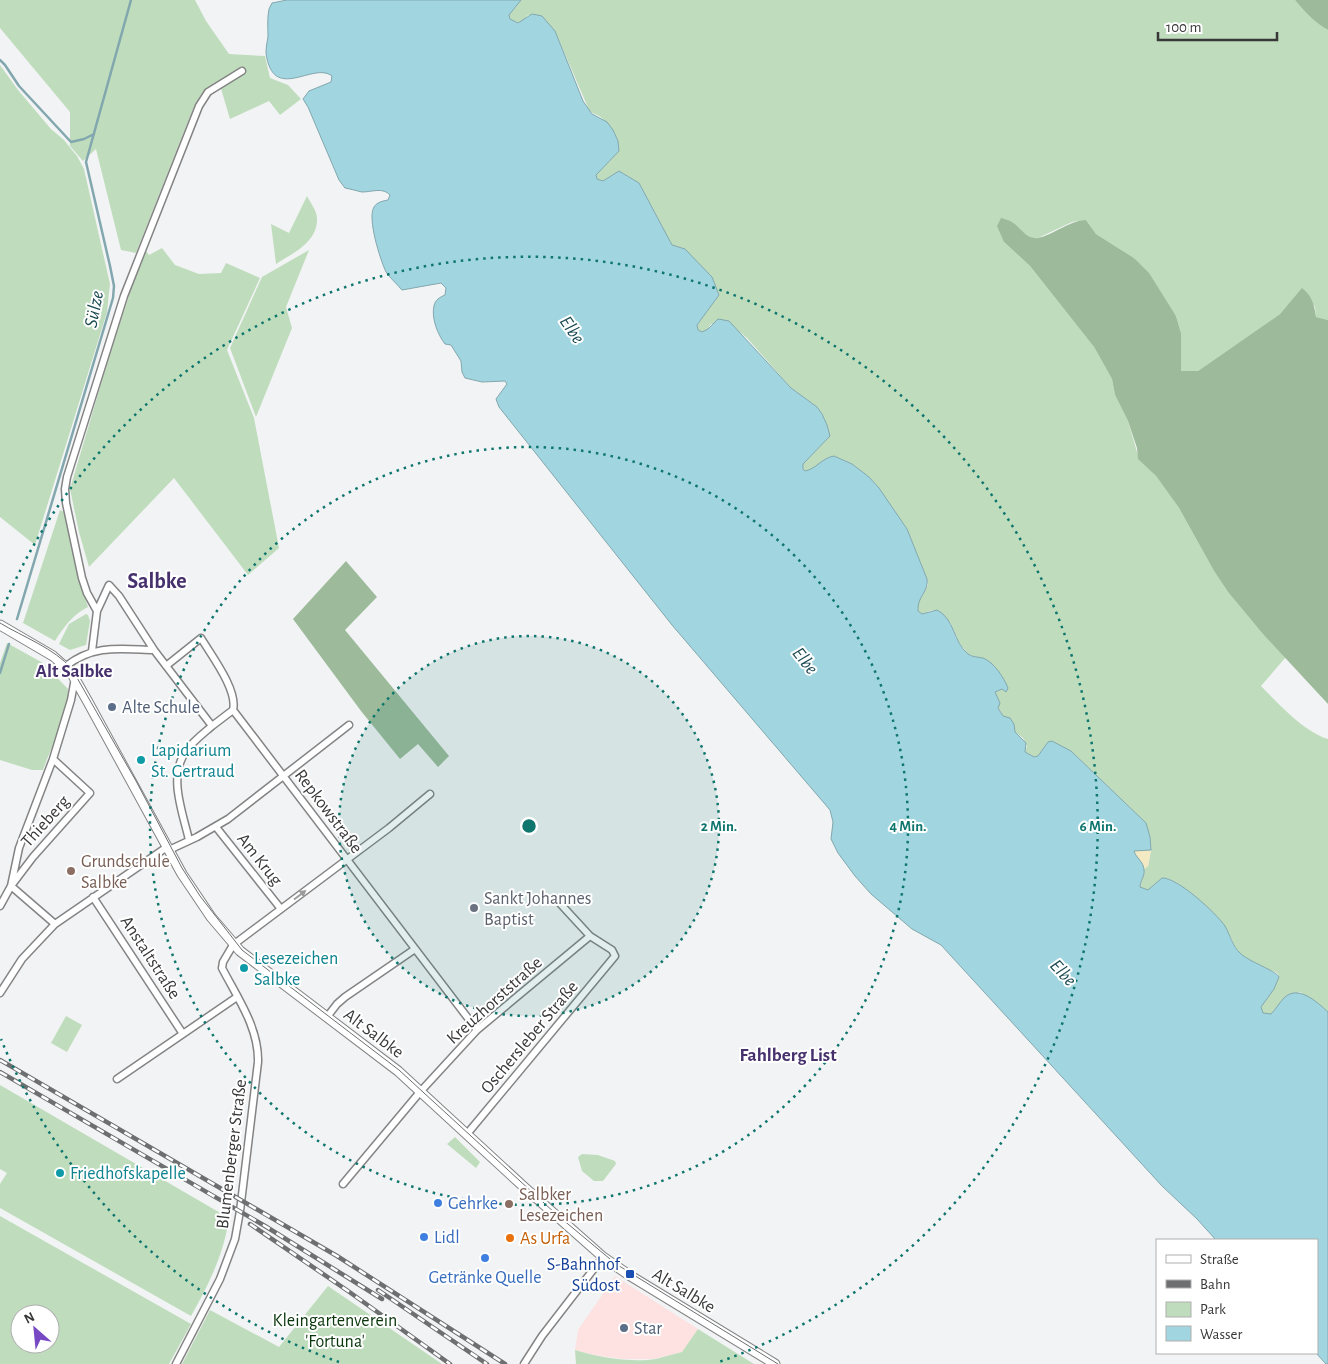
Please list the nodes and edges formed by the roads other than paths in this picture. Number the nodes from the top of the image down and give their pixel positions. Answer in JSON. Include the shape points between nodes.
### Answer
{"nodes":[{"id":1,"x":242,"y":71,"type":"dead end"},
{"id":2,"x":96,"y":611,"type":"junction"},
{"id":3,"x":0,"y":625,"type":"edge"},
{"id":4,"x":154,"y":650,"type":"junction"},
{"id":5,"x":92,"y":651,"type":"junction"},
{"id":6,"x":66,"y":666,"type":"junction"},
{"id":7,"x":166,"y":666,"type":"junction"},
{"id":8,"x":75,"y":678,"type":"junction"},
{"id":9,"x":233,"y":710,"type":"junction"},
{"id":10,"x":212,"y":726,"type":"junction"},
{"id":11,"x":349,"y":726,"type":"dead end"},
{"id":12,"x":53,"y":759,"type":"junction"},
{"id":13,"x":284,"y":777,"type":"junction"},
{"id":14,"x":430,"y":794,"type":"dead end"},
{"id":15,"x":216,"y":827,"type":"junction"},
{"id":16,"x":189,"y":840,"type":"junction"},
{"id":17,"x":168,"y":848,"type":"junction"},
{"id":18,"x":347,"y":860,"type":"junction"},
{"id":19,"x":11,"y":886,"type":"junction"},
{"id":20,"x":93,"y":897,"type":"junction"},
{"id":21,"x":555,"y":898,"type":"dead end"},
{"id":22,"x":0,"y":906,"type":"edge"},
{"id":23,"x":281,"y":909,"type":"junction"},
{"id":24,"x":54,"y":924,"type":"junction"},
{"id":25,"x":590,"y":936,"type":"junction"},
{"id":26,"x":234,"y":945,"type":"junction"},
{"id":27,"x":415,"y":949,"type":"junction"},
{"id":28,"x":0,"y":993,"type":"edge"},
{"id":29,"x":237,"y":997,"type":"junction"},
{"id":30,"x":327,"y":1017,"type":"junction"},
{"id":31,"x":477,"y":1030,"type":"junction"},
{"id":32,"x":183,"y":1034,"type":"junction"},
{"id":33,"x":117,"y":1079,"type":"dead end"},
{"id":34,"x":421,"y":1091,"type":"junction"},
{"id":35,"x":467,"y":1134,"type":"junction"},
{"id":36,"x":343,"y":1184,"type":"dead end"},
{"id":37,"x":603,"y":1256,"type":"junction"},
{"id":38,"x":176,"y":1364,"type":"edge"},
{"id":39,"x":524,"y":1364,"type":"edge"},
{"id":40,"x":775,"y":1364,"type":"edge"}],
"edges":[{"from":1,"to":2,"type":"street","via":[[208,92],[198,106],[124,296],[67,476],[66,503],[82,578]]},
{"from":2,"to":4,"type":"street","via":[[109,585]]},
{"from":2,"to":5,"type":"street"},
{"from":3,"to":6,"type":"main road","name":"Alt Salbke"},
{"from":4,"to":5,"type":"street","via":[[114,648]]},
{"from":4,"to":7,"type":"street"},
{"from":5,"to":6,"type":"street"},
{"from":6,"to":8,"type":"main road","name":"Alt Salbke"},
{"from":7,"to":9,"type":"street","name":"Repkowstraße","via":[[200,638],[228,684]]},
{"from":7,"to":10,"type":"street"},
{"from":8,"to":12,"type":"street"},
{"from":8,"to":17,"type":"main road","name":"Alt Salbke"},
{"from":9,"to":10,"type":"street"},
{"from":9,"to":13,"type":"street","name":"Repkowstraße"},
{"from":10,"to":16,"type":"street","via":[[186,751],[179,767],[177,786]]},
{"from":11,"to":13,"type":"street"},
{"from":12,"to":19,"type":"street","via":[[19,848]]},
{"from":12,"to":19,"type":"street","name":"Thieberg","via":[[90,793]]},
{"from":13,"to":15,"type":"street"},
{"from":13,"to":18,"type":"street","name":"Repkowstraße"},
{"from":14,"to":18,"type":"street"},
{"from":15,"to":16,"type":"street"},
{"from":15,"to":23,"type":"street","name":"Am Krug"},
{"from":16,"to":17,"type":"street"},
{"from":17,"to":20,"type":"street"},
{"from":17,"to":26,"type":"main road","name":"Alt Salbke","via":[[192,891]]},
{"from":23,"to":18,"type":"street","one_way":true},
{"from":18,"to":27,"type":"street","name":"Repkowstraße"},
{"from":19,"to":22,"type":"street"},
{"from":19,"to":24,"type":"street"},
{"from":20,"to":24,"type":"street"},
{"from":20,"to":32,"type":"street","name":"Anstaltstraße"},
{"from":21,"to":25,"type":"street"},
{"from":23,"to":26,"type":"street"},
{"from":24,"to":28,"type":"street","via":[[22,959]]},
{"from":25,"to":31,"type":"street","name":"Kreuzhorststraße"},
{"from":25,"to":35,"type":"street","name":"Oschersleber Straße","via":[[613,951],[614,959]]},
{"from":26,"to":29,"type":"street","name":"Blumenberger Straße","via":[[222,966]]},
{"from":26,"to":30,"type":"main road","name":"Alt Salbke"},
{"from":27,"to":30,"type":"street","via":[[345,997]]},
{"from":27,"to":31,"type":"street","name":"Repkowstraße"},
{"from":29,"to":32,"type":"street"},
{"from":29,"to":38,"type":"street","name":"Blumenberger Straße","via":[[253,1028],[258,1057],[240,1211],[226,1265]]},
{"from":30,"to":34,"type":"main road","name":"Alt Salbke"},
{"from":31,"to":34,"type":"street","name":"Kreuzhorststraße"},
{"from":32,"to":33,"type":"street"},
{"from":34,"to":35,"type":"main road","name":"Alt Salbke"},
{"from":34,"to":36,"type":"street","name":"Kreuzhorststraße"},
{"from":35,"to":37,"type":"main road","name":"Alt Salbke"},
{"from":37,"to":39,"type":"street"},
{"from":37,"to":40,"type":"main road","name":"Alt Salbke"}]}
